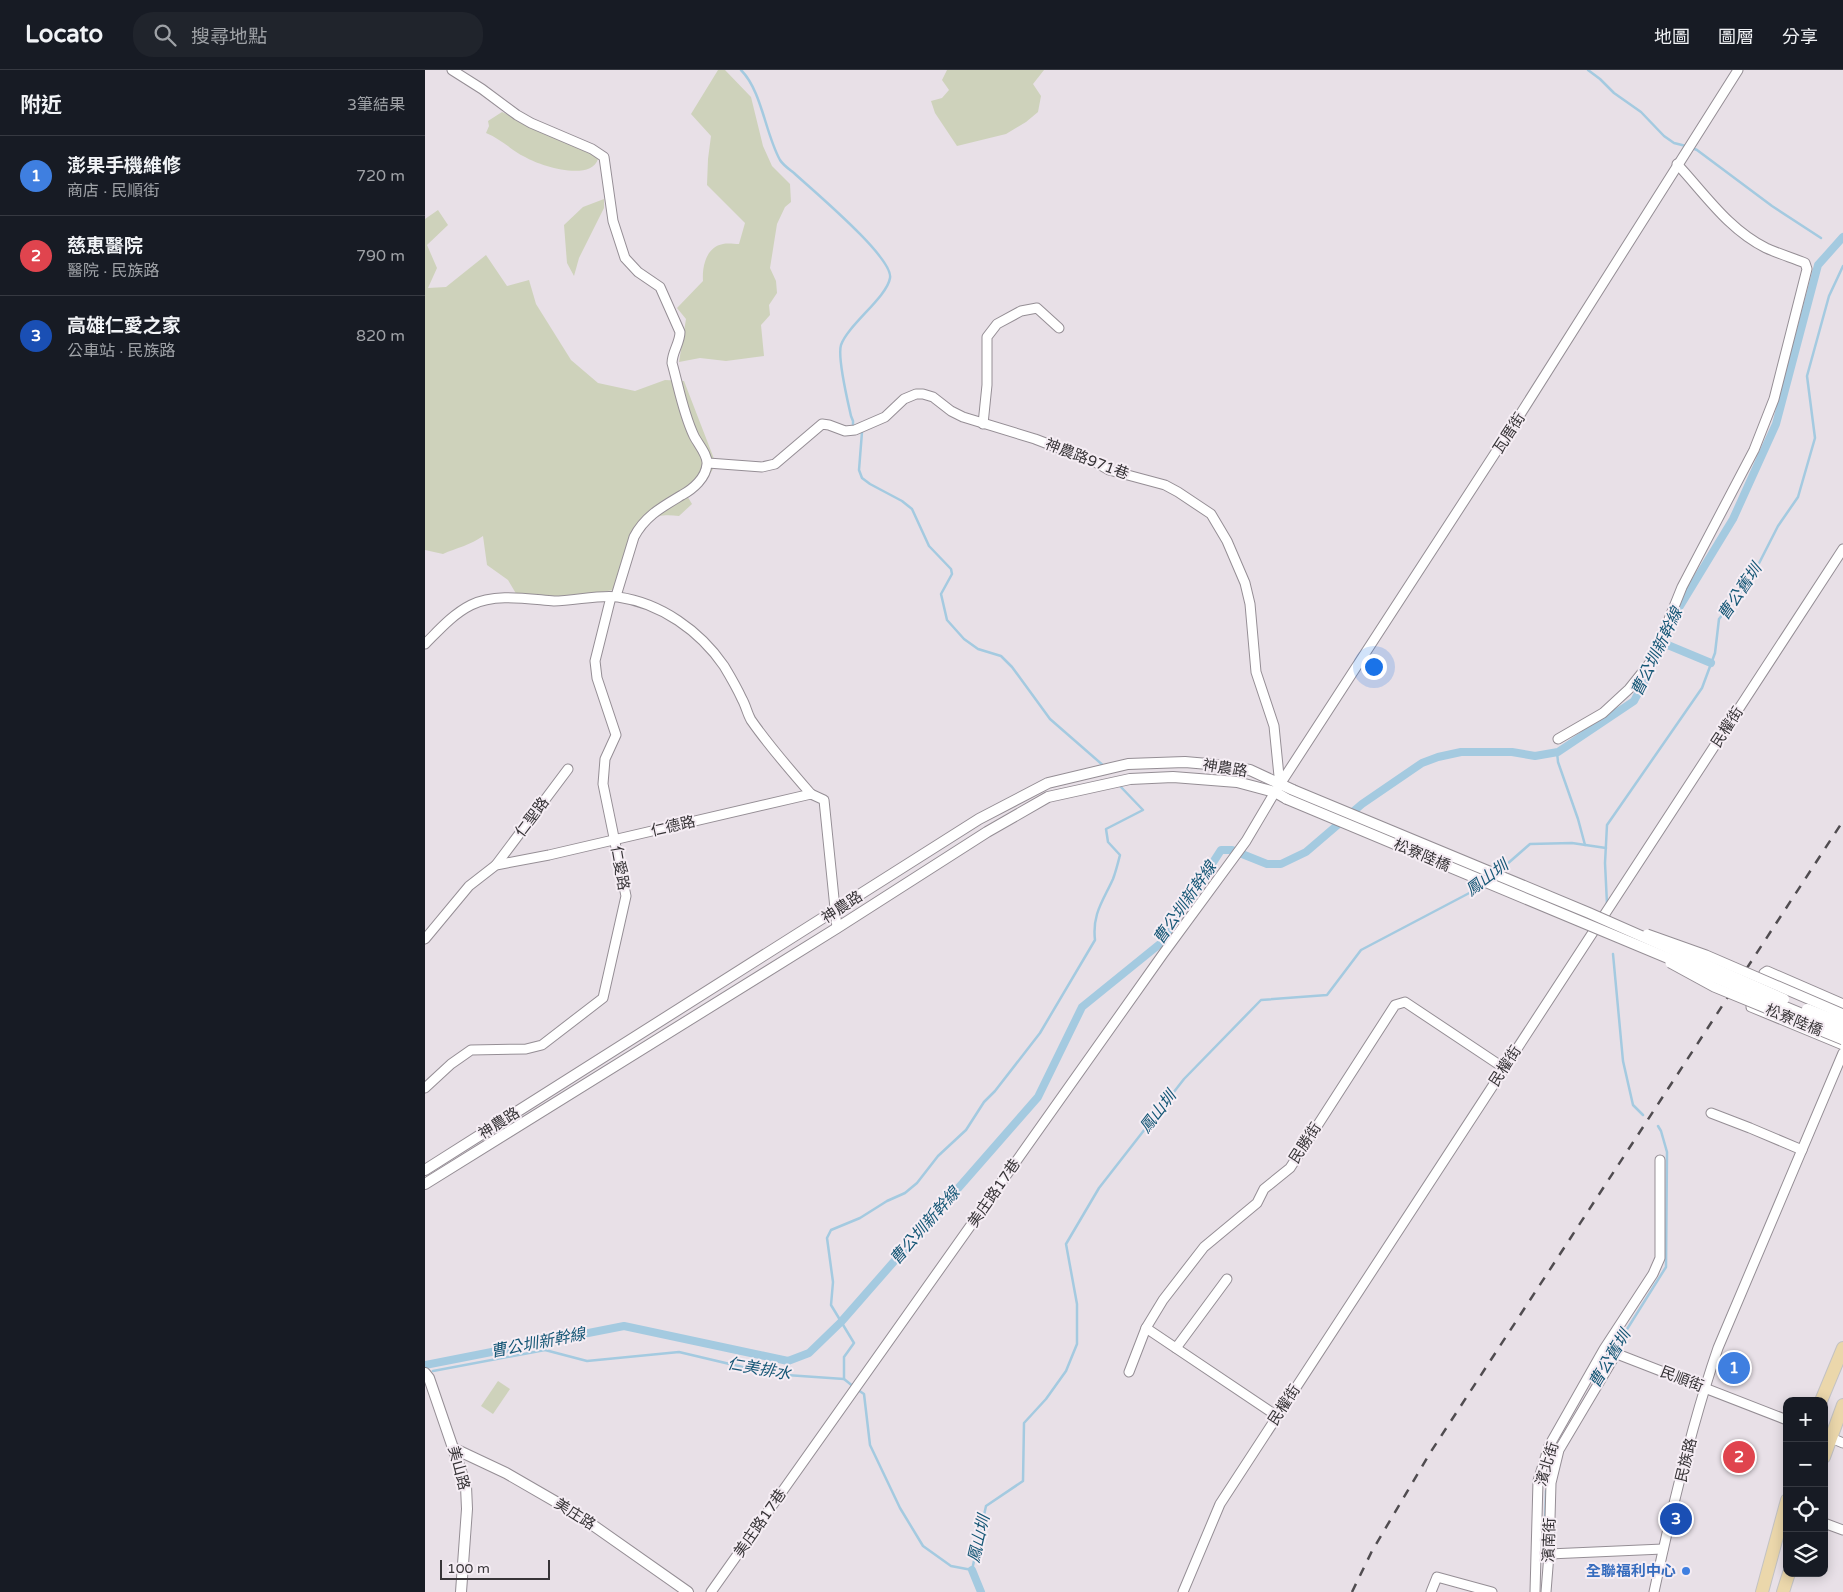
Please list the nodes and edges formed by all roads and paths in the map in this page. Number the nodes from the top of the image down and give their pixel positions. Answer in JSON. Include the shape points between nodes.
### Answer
{"nodes":[{"id":1,"x":451,"y":70,"type":"edge"},
{"id":2,"x":1738,"y":70,"type":"edge"},
{"id":3,"x":1677,"y":164,"type":"junction"},
{"id":4,"x":1059,"y":328,"type":"dead end"},
{"id":5,"x":983,"y":424,"type":"junction"},
{"id":6,"x":707,"y":463,"type":"junction"},
{"id":7,"x":1843,"y":548,"type":"edge"},
{"id":8,"x":614,"y":597,"type":"junction"},
{"id":9,"x":425,"y":644,"type":"edge"},
{"id":10,"x":1558,"y":739,"type":"dead end"},
{"id":11,"x":568,"y":769,"type":"dead end"},
{"id":12,"x":1277,"y":789,"type":"junction"},
{"id":13,"x":1293,"y":790,"type":"joint"},
{"id":14,"x":811,"y":794,"type":"junction"},
{"id":15,"x":1287,"y":799,"type":"joint"},
{"id":16,"x":615,"y":839,"type":"junction"},
{"id":17,"x":496,"y":865,"type":"junction"},
{"id":18,"x":835,"y":911,"type":"junction"},
{"id":19,"x":1587,"y":917,"type":"junction"},
{"id":20,"x":837,"y":928,"type":"junction"},
{"id":21,"x":425,"y":939,"type":"edge"},
{"id":22,"x":1843,"y":1004,"type":"edge"},
{"id":23,"x":1843,"y":1014,"type":"edge"},
{"id":24,"x":1843,"y":1023,"type":"edge"},
{"id":25,"x":1843,"y":1031,"type":"edge"},
{"id":26,"x":1843,"y":1040,"type":"edge"},
{"id":27,"x":1843,"y":1045,"type":"edge"},
{"id":28,"x":1843,"y":1053,"type":"edge"},
{"id":29,"x":1504,"y":1068,"type":"junction"},
{"id":30,"x":425,"y":1088,"type":"edge"},
{"id":31,"x":1711,"y":1114,"type":"dead end"},
{"id":32,"x":1802,"y":1150,"type":"junction"},
{"id":33,"x":1660,"y":1160,"type":"dead end"},
{"id":34,"x":425,"y":1170,"type":"edge"},
{"id":35,"x":425,"y":1184,"type":"edge"},
{"id":36,"x":1227,"y":1279,"type":"dead end"},
{"id":37,"x":1146,"y":1328,"type":"junction"},
{"id":38,"x":1177,"y":1348,"type":"junction"},
{"id":39,"x":1843,"y":1348,"type":"edge"},
{"id":40,"x":1610,"y":1351,"type":"junction"},
{"id":41,"x":1129,"y":1372,"type":"dead end"},
{"id":42,"x":427,"y":1376,"type":"edge"},
{"id":43,"x":1704,"y":1387,"type":"junction"},
{"id":44,"x":1823,"y":1397,"type":"edge"},
{"id":45,"x":1843,"y":1406,"type":"edge"},
{"id":46,"x":1277,"y":1416,"type":"junction"},
{"id":47,"x":1783,"y":1418,"type":"edge"},
{"id":48,"x":1833,"y":1439,"type":"edge"},
{"id":49,"x":455,"y":1449,"type":"junction"},
{"id":50,"x":1783,"y":1515,"type":"edge"},
{"id":51,"x":1828,"y":1524,"type":"edge"},
{"id":52,"x":1843,"y":1530,"type":"edge"},
{"id":53,"x":1663,"y":1549,"type":"junction"},
{"id":54,"x":1549,"y":1554,"type":"junction"},
{"id":55,"x":1788,"y":1577,"type":"edge"},
{"id":56,"x":461,"y":1592,"type":"edge"},
{"id":57,"x":688,"y":1592,"type":"edge"},
{"id":58,"x":711,"y":1592,"type":"edge"},
{"id":59,"x":1183,"y":1592,"type":"edge"},
{"id":60,"x":1431,"y":1592,"type":"edge"},
{"id":61,"x":1492,"y":1592,"type":"edge"},
{"id":62,"x":1535,"y":1592,"type":"edge"},
{"id":63,"x":1546,"y":1592,"type":"edge"},
{"id":64,"x":1654,"y":1592,"type":"edge"},
{"id":65,"x":1762,"y":1592,"type":"edge"},
{"id":66,"x":1783,"y":1592,"type":"edge"}],
"edges":[{"from":1,"to":6,"type":"street","via":[[483,88],[531,123],[604,157],[613,221],[625,258],[659,287],[681,332],[672,363],[688,423]]},
{"from":2,"to":3,"type":"street","name":"瓦厝街"},
{"from":3,"to":10,"type":"street","via":[[1715,209],[1736,228],[1766,248],[1805,263],[1807,269],[1774,400],[1754,450],[1682,587],[1653,658],[1629,689],[1603,713]]},
{"from":3,"to":12,"type":"street","name":"瓦厝街","via":[[1516,421]]},
{"from":4,"to":5,"type":"street","via":[[1037,308],[1021,311],[997,324],[987,337]]},
{"from":5,"to":6,"type":"street","name":"神農路971巷","via":[[951,411],[933,397],[916,394],[903,399],[885,417],[855,430],[845,432],[822,424],[775,464],[762,467]]},
{"from":5,"to":12,"type":"street","name":"神農路971巷","via":[[1035,439],[1109,470],[1165,485],[1211,514],[1245,583],[1256,672],[1273,726]]},
{"from":6,"to":8,"type":"street","name":"仁愛路","via":[[703,476],[694,487],[661,507],[637,530]]},
{"from":7,"to":29,"type":"street","name":"民權街"},
{"from":8,"to":9,"type":"street","via":[[569,601],[487,599],[471,605],[445,623]]},
{"from":8,"to":14,"type":"street","via":[[638,601],[678,620],[702,641],[723,665],[752,721]]},
{"from":8,"to":16,"type":"street","name":"仁愛路","via":[[595,661],[597,678],[616,735],[605,759],[603,784]]},
{"from":11,"to":17,"type":"street","name":"仁聖路"},
{"from":12,"to":13,"type":"street","name":"神農路"},
{"from":12,"to":15,"type":"street","name":"神農路"},
{"from":12,"to":18,"type":"street","name":"神農路","via":[[1249,770],[1185,762],[1128,764],[1048,783],[979,819]]},
{"from":12,"to":20,"type":"street","name":"神農路","via":[[1173,777],[1131,779],[1049,796]]},
{"from":12,"to":58,"type":"street","name":"美庄路17巷","via":[[1246,841]]},
{"from":13,"to":19,"type":"street","name":"松寮陸橋","bridge":true},
{"from":14,"to":16,"type":"street","name":"仁德路"},
{"from":14,"to":18,"type":"street","via":[[824,800]]},
{"from":15,"to":19,"type":"street","name":"松寮陸橋","bridge":true},
{"from":16,"to":17,"type":"street","name":"仁德路"},
{"from":16,"to":30,"type":"street","name":"仁愛路","via":[[626,896],[603,998],[543,1046],[471,1050]]},
{"from":17,"to":21,"type":"street","name":"仁德路","via":[[469,886]]},
{"from":18,"to":20,"type":"street"},
{"from":18,"to":34,"type":"street","name":"神農路"},
{"from":19,"to":23,"type":"street","name":"松寮陸橋","bridge":true,"via":[[1706,955]]},
{"from":19,"to":24,"type":"street","name":"松寮陸橋","bridge":true},
{"from":19,"to":25,"type":"street","name":"松寮陸橋","bridge":true},
{"from":19,"to":26,"type":"street","name":"松寮陸橋","bridge":true,"via":[[1714,986]]},
{"from":20,"to":35,"type":"street","name":"神農路"},
{"from":22,"to":27,"type":"street","via":[[1767,971],[1750,998],[1751,1007]]},
{"from":28,"to":32,"type":"street","name":"民族路"},
{"from":29,"to":37,"type":"street","name":"民勝街","via":[[1405,1002],[1395,1004],[1290,1168],[1264,1189],[1257,1203],[1204,1247]]},
{"from":29,"to":46,"type":"street","name":"民權街"},
{"from":31,"to":32,"type":"street"},
{"from":32,"to":43,"type":"street","name":"民族路"},
{"from":33,"to":40,"type":"street","via":[[1660,1258]]},
{"from":36,"to":38,"type":"street"},
{"from":37,"to":38,"type":"street"},
{"from":37,"to":41,"type":"street","name":"民勝街"},
{"from":38,"to":46,"type":"street"},
{"from":39,"to":44,"type":"main road"},
{"from":40,"to":43,"type":"street","name":"民順街"},
{"from":40,"to":54,"type":"street","name":"濱南街","via":[[1559,1450],[1551,1483]]},
{"from":40,"to":62,"type":"street","name":"濱北街","via":[[1549,1446],[1539,1481]]},
{"from":42,"to":49,"type":"street","name":"美山路"},
{"from":43,"to":47,"type":"street","name":"民順街"},
{"from":43,"to":53,"type":"street","name":"民族路"},
{"from":45,"to":48,"type":"main road"},
{"from":46,"to":59,"type":"street","name":"民權街","via":[[1220,1504]]},
{"from":49,"to":56,"type":"street","name":"美山路","via":[[467,1486]]},
{"from":49,"to":57,"type":"street","name":"美庄路","via":[[506,1473],[577,1514]]},
{"from":50,"to":65,"type":"main road"},
{"from":51,"to":52,"type":"street"},
{"from":53,"to":54,"type":"street"},
{"from":53,"to":64,"type":"street","name":"民族路"},
{"from":54,"to":63,"type":"street","name":"濱南街"},
{"from":55,"to":66,"type":"main road"},
{"from":60,"to":61,"type":"street","via":[[1437,1577]]}]}
